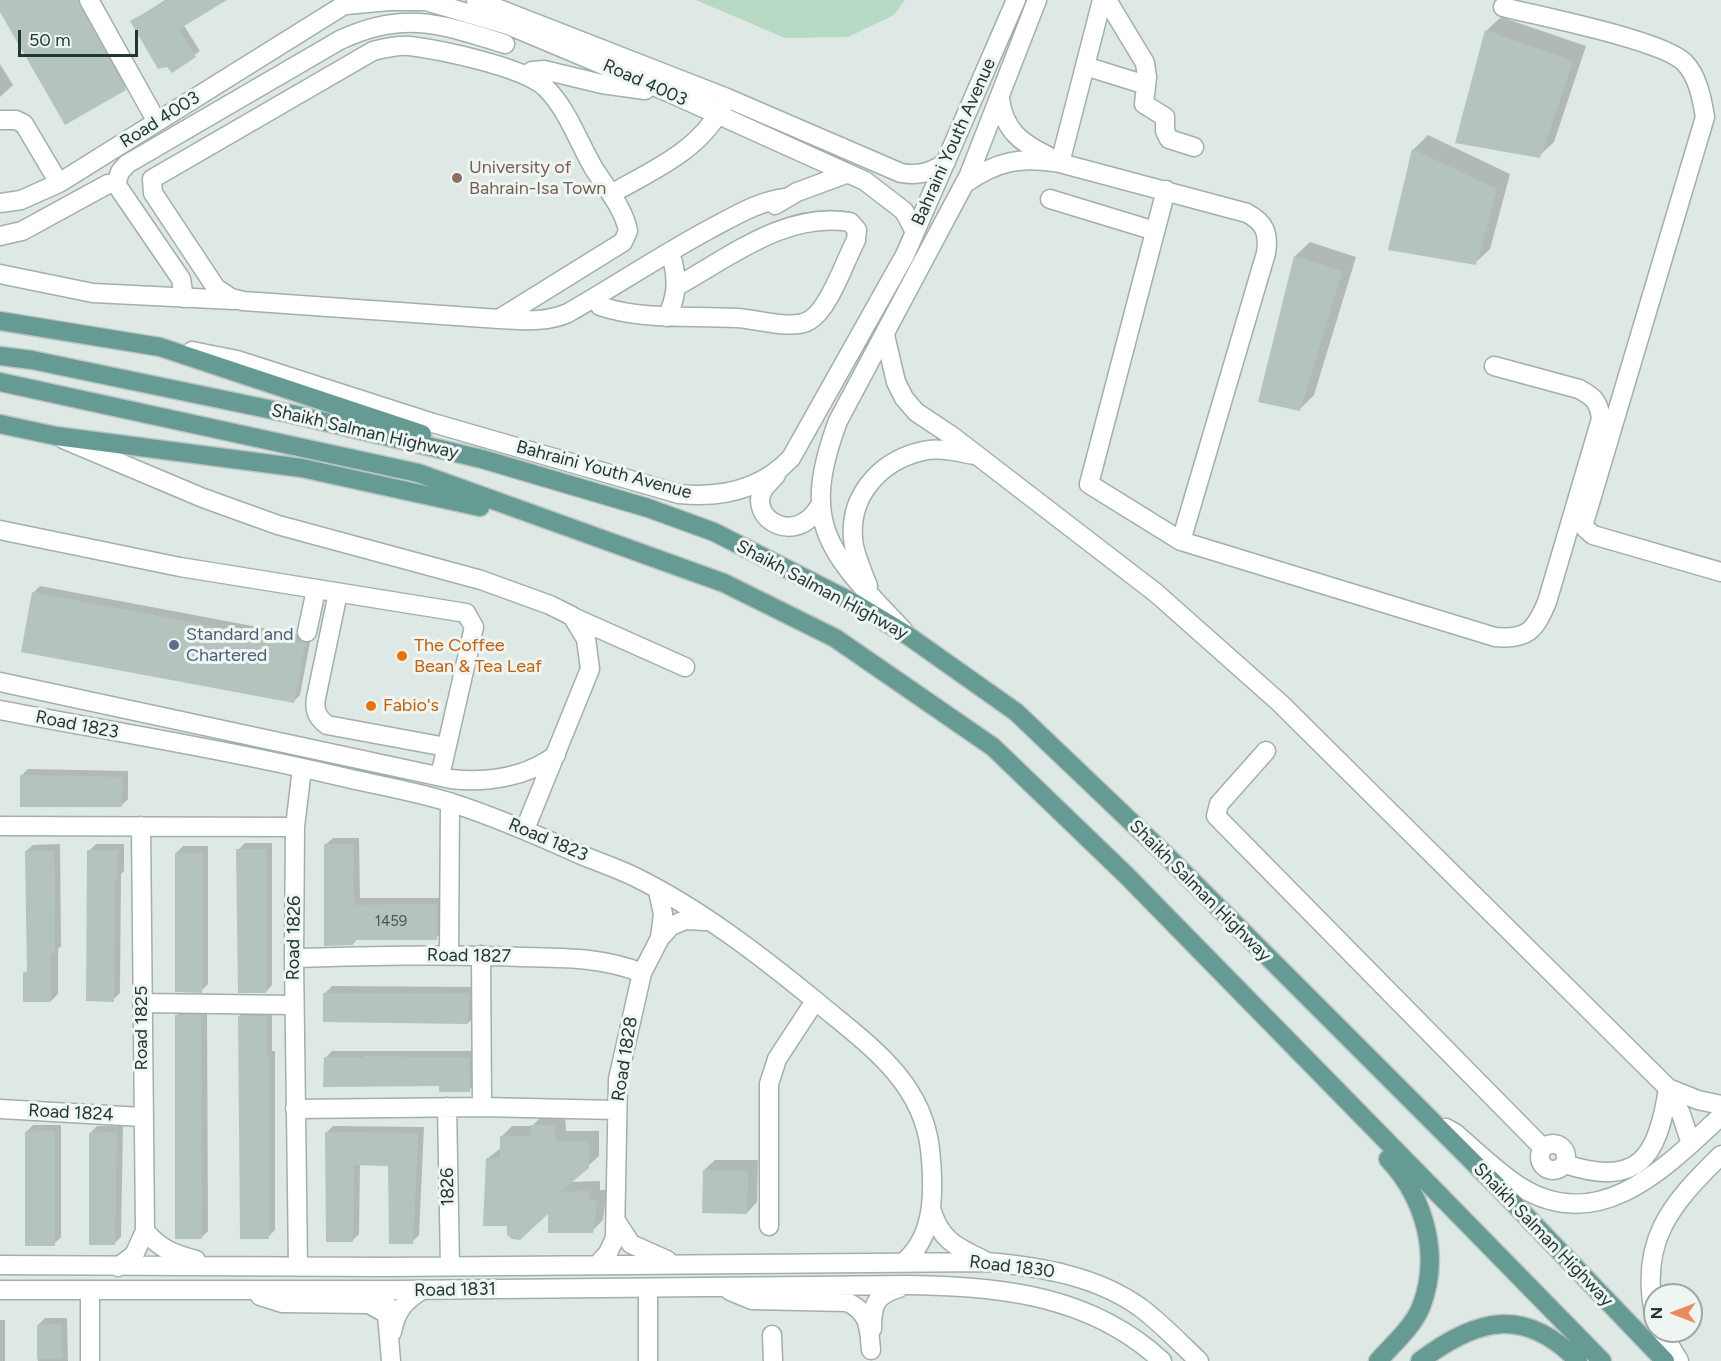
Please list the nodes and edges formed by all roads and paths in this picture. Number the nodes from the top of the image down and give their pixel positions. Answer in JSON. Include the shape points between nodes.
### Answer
{"nodes":[{"id":1,"x":89,"y":0,"type":"edge"},
{"id":2,"x":476,"y":0,"type":"edge"},
{"id":3,"x":1016,"y":0,"type":"edge"},
{"id":4,"x":1037,"y":0,"type":"edge"},
{"id":5,"x":1102,"y":0,"type":"edge"},
{"id":6,"x":1107,"y":0,"type":"edge"},
{"id":7,"x":349,"y":2,"type":"edge"},
{"id":8,"x":1503,"y":7,"type":"dead end"},
{"id":9,"x":546,"y":26,"type":"junction"},
{"id":10,"x":525,"y":31,"type":"junction"},
{"id":11,"x":505,"y":44,"type":"junction"},
{"id":12,"x":478,"y":62,"type":"junction"},
{"id":13,"x":1085,"y":66,"type":"junction"},
{"id":14,"x":525,"y":75,"type":"junction"},
{"id":15,"x":1146,"y":85,"type":"junction"},
{"id":16,"x":670,"y":93,"type":"junction"},
{"id":17,"x":728,"y":98,"type":"junction"},
{"id":18,"x":1000,"y":99,"type":"junction"},
{"id":19,"x":718,"y":116,"type":"junction"},
{"id":20,"x":0,"y":120,"type":"edge"},
{"id":21,"x":157,"y":122,"type":"junction"},
{"id":22,"x":1194,"y":147,"type":"dead end"},
{"id":23,"x":874,"y":160,"type":"junction"},
{"id":24,"x":946,"y":162,"type":"junction"},
{"id":25,"x":1060,"y":163,"type":"junction"},
{"id":26,"x":846,"y":174,"type":"junction"},
{"id":27,"x":865,"y":181,"type":"junction"},
{"id":28,"x":59,"y":183,"type":"junction"},
{"id":29,"x":116,"y":184,"type":"junction"},
{"id":30,"x":964,"y":184,"type":"junction"},
{"id":31,"x":1166,"y":190,"type":"junction"},
{"id":32,"x":611,"y":194,"type":"junction"},
{"id":33,"x":785,"y":198,"type":"junction"},
{"id":34,"x":1050,"y":199,"type":"dead end"},
{"id":35,"x":0,"y":203,"type":"edge"},
{"id":36,"x":1155,"y":231,"type":"junction"},
{"id":37,"x":915,"y":232,"type":"junction"},
{"id":38,"x":0,"y":236,"type":"edge"},
{"id":39,"x":673,"y":262,"type":"junction"},
{"id":40,"x":0,"y":274,"type":"edge"},
{"id":41,"x":677,"y":286,"type":"junction"},
{"id":42,"x":184,"y":298,"type":"junction"},
{"id":43,"x":236,"y":300,"type":"junction"},
{"id":44,"x":594,"y":304,"type":"junction"},
{"id":45,"x":667,"y":317,"type":"junction"},
{"id":46,"x":499,"y":319,"type":"junction"},
{"id":47,"x":0,"y":321,"type":"edge"},
{"id":48,"x":885,"y":335,"type":"junction"},
{"id":49,"x":160,"y":347,"type":"junction"},
{"id":50,"x":0,"y":356,"type":"edge"},
{"id":51,"x":1494,"y":366,"type":"dead end"},
{"id":52,"x":0,"y":382,"type":"edge"},
{"id":53,"x":0,"y":424,"type":"edge"},
{"id":54,"x":56,"y":436,"type":"junction"},
{"id":55,"x":978,"y":456,"type":"junction"},
{"id":56,"x":482,"y":459,"type":"junction"},
{"id":57,"x":779,"y":471,"type":"junction"},
{"id":58,"x":819,"y":507,"type":"junction"},
{"id":59,"x":562,"y":526,"type":"junction"},
{"id":60,"x":0,"y":530,"type":"edge"},
{"id":61,"x":1181,"y":542,"type":"junction"},
{"id":62,"x":1721,"y":572,"type":"edge"},
{"id":63,"x":316,"y":590,"type":"junction"},
{"id":64,"x":338,"y":593,"type":"junction"},
{"id":65,"x":872,"y":597,"type":"junction"},
{"id":66,"x":572,"y":616,"type":"junction"},
{"id":67,"x":308,"y":632,"type":"dead end"},
{"id":68,"x":907,"y":635,"type":"junction"},
{"id":69,"x":685,"y":667,"type":"dead end"},
{"id":70,"x":0,"y":682,"type":"edge"},
{"id":71,"x":0,"y":710,"type":"edge"},
{"id":72,"x":446,"y":747,"type":"junction"},
{"id":73,"x":1266,"y":751,"type":"dead end"},
{"id":74,"x":556,"y":756,"type":"junction"},
{"id":75,"x":302,"y":768,"type":"junction"},
{"id":76,"x":440,"y":776,"type":"junction"},
{"id":77,"x":450,"y":802,"type":"junction"},
{"id":78,"x":0,"y":826,"type":"edge"},
{"id":79,"x":141,"y":826,"type":"junction"},
{"id":80,"x":295,"y":827,"type":"junction"},
{"id":81,"x":525,"y":829,"type":"junction"},
{"id":82,"x":658,"y":891,"type":"junction"},
{"id":83,"x":706,"y":921,"type":"junction"},
{"id":84,"x":1186,"y":936,"type":"junction"},
{"id":85,"x":660,"y":938,"type":"junction"},
{"id":86,"x":449,"y":955,"type":"junction"},
{"id":87,"x":481,"y":955,"type":"junction"},
{"id":88,"x":294,"y":958,"type":"junction"},
{"id":89,"x":642,"y":973,"type":"junction"},
{"id":90,"x":815,"y":1001,"type":"junction"},
{"id":91,"x":142,"y":1003,"type":"junction"},
{"id":92,"x":293,"y":1005,"type":"junction"},
{"id":93,"x":1668,"y":1088,"type":"junction"},
{"id":94,"x":1721,"y":1092,"type":"edge"},
{"id":95,"x":1698,"y":1100,"type":"junction"},
{"id":96,"x":1721,"y":1105,"type":"edge"},
{"id":97,"x":447,"y":1107,"type":"junction"},
{"id":98,"x":482,"y":1107,"type":"junction"},
{"id":99,"x":0,"y":1109,"type":"edge"},
{"id":100,"x":295,"y":1109,"type":"junction"},
{"id":101,"x":616,"y":1110,"type":"junction"},
{"id":102,"x":1721,"y":1116,"type":"edge"},
{"id":103,"x":142,"y":1117,"type":"junction"},
{"id":104,"x":1433,"y":1122,"type":"junction"},
{"id":105,"x":1691,"y":1144,"type":"junction"},
{"id":106,"x":1721,"y":1155,"type":"edge"},
{"id":107,"x":931,"y":1206,"type":"junction"},
{"id":108,"x":616,"y":1221,"type":"junction"},
{"id":109,"x":769,"y":1226,"type":"dead end"},
{"id":110,"x":145,"y":1231,"type":"junction"},
{"id":111,"x":905,"y":1261,"type":"junction"},
{"id":112,"x":988,"y":1262,"type":"junction"},
{"id":113,"x":678,"y":1264,"type":"junction"},
{"id":114,"x":0,"y":1265,"type":"edge"},
{"id":115,"x":597,"y":1265,"type":"junction"},
{"id":116,"x":450,"y":1266,"type":"junction"},
{"id":117,"x":118,"y":1267,"type":"junction"},
{"id":118,"x":225,"y":1267,"type":"junction"},
{"id":119,"x":298,"y":1267,"type":"junction"},
{"id":120,"x":386,"y":1267,"type":"junction"},
{"id":121,"x":1650,"y":1283,"type":"edge"},
{"id":122,"x":909,"y":1285,"type":"junction"},
{"id":123,"x":721,"y":1287,"type":"junction"},
{"id":124,"x":648,"y":1288,"type":"junction"},
{"id":125,"x":0,"y":1290,"type":"edge"},
{"id":126,"x":90,"y":1290,"type":"junction"},
{"id":127,"x":241,"y":1290,"type":"junction"},
{"id":128,"x":385,"y":1290,"type":"junction"},
{"id":129,"x":422,"y":1290,"type":"junction"},
{"id":130,"x":387,"y":1314,"type":"junction"},
{"id":131,"x":1406,"y":1330,"type":"junction"},
{"id":132,"x":772,"y":1335,"type":"dead end"},
{"id":133,"x":390,"y":1340,"type":"junction"},
{"id":134,"x":1668,"y":1343,"type":"edge"},
{"id":135,"x":871,"y":1356,"type":"edge"},
{"id":136,"x":90,"y":1361,"type":"edge"},
{"id":137,"x":391,"y":1361,"type":"edge"},
{"id":138,"x":648,"y":1361,"type":"edge"},
{"id":139,"x":773,"y":1361,"type":"edge"},
{"id":140,"x":1162,"y":1361,"type":"edge"},
{"id":141,"x":1199,"y":1361,"type":"edge"},
{"id":142,"x":1378,"y":1361,"type":"edge"},
{"id":143,"x":1385,"y":1361,"type":"edge"},
{"id":144,"x":1420,"y":1361,"type":"edge"},
{"id":145,"x":1578,"y":1361,"type":"edge"},
{"id":146,"x":1602,"y":1361,"type":"edge"},
{"id":147,"x":1665,"y":1361,"type":"edge"},
{"id":148,"x":1679,"y":1361,"type":"edge"}],
"edges":[{"from":1,"to":21,"type":"street"},
{"from":2,"to":9,"type":"street","name":"Road 4003"},
{"from":3,"to":24,"type":"street","name":"Bahraini Youth Avenue"},
{"from":4,"to":18,"type":"street","name":"Bahraini Youth Avenue"},
{"from":5,"to":13,"type":"street"},
{"from":6,"to":15,"type":"street","via":[[1142,56]]},
{"from":7,"to":10,"type":"street","name":"Road 4003","via":[[426,2]]},
{"from":7,"to":21,"type":"street","name":"Road 4003"},
{"from":8,"to":62,"type":"street","via":[[1657,46],[1684,62],[1701,92],[1705,117],[1584,523],[1593,535]]},
{"from":9,"to":10,"type":"street"},
{"from":9,"to":17,"type":"street","name":"Road 4003"},
{"from":10,"to":11,"type":"street"},
{"from":10,"to":16,"type":"street","name":"Road 4003"},
{"from":11,"to":12,"type":"street"},
{"from":11,"to":29,"type":"street","via":[[425,22],[397,21],[367,27],[127,164]]},
{"from":12,"to":14,"type":"street"},
{"from":12,"to":43,"type":"street","via":[[408,46],[374,51],[155,176],[150,184],[155,197],[216,288]]},
{"from":13,"to":15,"type":"street"},
{"from":13,"to":25,"type":"street"},
{"from":14,"to":16,"type":"street","via":[[544,70],[602,84]]},
{"from":14,"to":32,"type":"street","via":[[545,87],[558,102]]},
{"from":15,"to":22,"type":"street","via":[[1144,104],[1165,117],[1166,135]]},
{"from":16,"to":19,"type":"street","name":"Road 4003"},
{"from":17,"to":19,"type":"street"},
{"from":17,"to":23,"type":"street","name":"Road 4003"},
{"from":18,"to":25,"type":"street","via":[[1005,119],[1016,137]]},
{"from":18,"to":30,"type":"street","name":"Bahraini Youth Avenue"},
{"from":19,"to":26,"type":"street","name":"Road 4003"},
{"from":19,"to":32,"type":"street","via":[[703,137],[688,149]]},
{"from":20,"to":28,"type":"street","via":[[24,124]]},
{"from":21,"to":28,"type":"street","name":"Road 4003"},
{"from":23,"to":24,"type":"street","name":"Road 4003","via":[[910,175],[930,172]]},
{"from":23,"to":27,"type":"street"},
{"from":24,"to":37,"type":"street","name":"Bahraini Youth Avenue"},
{"from":25,"to":30,"type":"street","via":[[1033,158],[1011,161],[989,168]]},
{"from":25,"to":31,"type":"street"},
{"from":26,"to":27,"type":"street","name":"Road 4003"},
{"from":26,"to":33,"type":"street"},
{"from":27,"to":37,"type":"street","name":"Road 4003","via":[[904,211]]},
{"from":28,"to":35,"type":"street","name":"Road 4003","via":[[21,200]]},
{"from":29,"to":38,"type":"street","via":[[108,184],[22,231]]},
{"from":29,"to":42,"type":"street","via":[[181,279]]},
{"from":30,"to":48,"type":"street","name":"Bahraini Youth Avenue"},
{"from":31,"to":36,"type":"street"},
{"from":31,"to":61,"type":"street","via":[[1247,213],[1260,220],[1268,238]]},
{"from":32,"to":46,"type":"street","via":[[627,227],[626,239]]},
{"from":33,"to":39,"type":"street"},
{"from":33,"to":44,"type":"street","via":[[737,214],[669,252]]},
{"from":34,"to":36,"type":"street"},
{"from":36,"to":61,"type":"street","via":[[1089,484]]},
{"from":37,"to":57,"type":"street","name":"Bahraini Youth Avenue","via":[[838,379],[791,458]]},
{"from":39,"to":41,"type":"street"},
{"from":39,"to":44,"type":"street"},
{"from":40,"to":42,"type":"street","via":[[93,293]]},
{"from":41,"to":45,"type":"street"},
{"from":41,"to":45,"type":"street","via":[[788,227],[838,220],[850,222],[857,230],[824,305],[808,322],[791,325],[736,318]]},
{"from":42,"to":43,"type":"street"},
{"from":43,"to":46,"type":"street"},
{"from":44,"to":45,"type":"street","via":[[627,313]]},
{"from":44,"to":46,"type":"street","via":[[552,320]]},
{"from":47,"to":49,"type":"main road"},
{"from":48,"to":55,"type":"street","via":[[896,382],[904,398]]},
{"from":48,"to":58,"type":"street","name":"Bahraini Youth Avenue","via":[[834,431],[826,452]]},
{"from":49,"to":56,"type":"main road","via":[[420,433]]},
{"from":49,"to":57,"type":"street","name":"Bahraini Youth Avenue","via":[[237,360],[433,423],[678,494],[729,493]]},
{"from":50,"to":56,"type":"main road","name":"Shaikh Salman Highway","via":[[292,414]]},
{"from":51,"to":61,"type":"street","via":[[1579,389],[1592,395],[1599,405],[1600,419],[1547,602],[1529,633],[1514,639],[1495,637]]},
{"from":52,"to":59,"type":"main road","name":"Shaikh Salman Highway","via":[[418,474]]},
{"from":53,"to":54,"type":"main road"},
{"from":54,"to":59,"type":"main road","via":[[302,468]]},
{"from":54,"to":66,"type":"street","via":[[267,522],[481,580]]},
{"from":55,"to":65,"type":"street","via":[[924,450],[883,468],[866,486],[858,498],[854,545]]},
{"from":55,"to":93,"type":"street","via":[[1156,593],[1280,703]]},
{"from":56,"to":68,"type":"main road","name":"Shaikh Salman Highway","via":[[626,501],[714,532],[854,603]]},
{"from":57,"to":58,"type":"street","via":[[763,491],[760,503],[770,520],[788,528],[801,526],[812,519]]},
{"from":58,"to":65,"type":"street","name":"Bahraini Youth Avenue","via":[[833,548]]},
{"from":59,"to":84,"type":"main road","name":"Shaikh Salman Highway","via":[[724,583],[835,638],[993,747]]},
{"from":60,"to":63,"type":"street"},
{"from":63,"to":64,"type":"street"},
{"from":63,"to":67,"type":"street"},
{"from":64,"to":72,"type":"street","via":[[314,708],[318,718],[327,725]]},
{"from":64,"to":72,"type":"street","via":[[458,611],[472,619],[474,627]]},
{"from":65,"to":68,"type":"street","name":"Bahraini Youth Avenue"},
{"from":66,"to":69,"type":"street"},
{"from":66,"to":74,"type":"street","via":[[586,639],[590,669]]},
{"from":68,"to":104,"type":"main road","name":"Shaikh Salman Highway","via":[[1016,711]]},
{"from":70,"to":76,"type":"street"},
{"from":71,"to":75,"type":"street","name":"Road 1823"},
{"from":72,"to":76,"type":"street"},
{"from":73,"to":93,"type":"street","via":[[1219,804],[1216,816],[1543,1148],[1558,1145],[1566,1153],[1565,1164],[1586,1171],[1611,1174],[1633,1167],[1659,1132]]},
{"from":74,"to":76,"type":"street","via":[[526,772],[494,779]]},
{"from":74,"to":81,"type":"street"},
{"from":75,"to":77,"type":"street","name":"Road 1823"},
{"from":75,"to":80,"type":"street","name":"Road 1826"},
{"from":77,"to":81,"type":"street","name":"Road 1823"},
{"from":77,"to":86,"type":"street"},
{"from":78,"to":79,"type":"street"},
{"from":79,"to":80,"type":"street"},
{"from":79,"to":91,"type":"street","name":"Road 1825"},
{"from":80,"to":88,"type":"street","name":"Road 1826"},
{"from":81,"to":82,"type":"street","name":"Road 1823","via":[[636,877]]},
{"from":82,"to":83,"type":"street","name":"Road 1823"},
{"from":82,"to":85,"type":"street","name":"Road 1828","via":[[663,915]]},
{"from":83,"to":85,"type":"street","name":"Road 1828","via":[[677,922]]},
{"from":83,"to":90,"type":"street","name":"Road 1823"},
{"from":84,"to":131,"type":"main road","via":[[1200,961],[1403,1175],[1425,1220],[1429,1249],[1428,1281],[1420,1309]]},
{"from":84,"to":146,"type":"main road","name":"Shaikh Salman Highway"},
{"from":85,"to":89,"type":"street","name":"Road 1828"},
{"from":86,"to":87,"type":"street","name":"Road 1827"},
{"from":86,"to":88,"type":"street","name":"Road 1827"},
{"from":87,"to":89,"type":"street","name":"Road 1827","via":[[616,963]]},
{"from":87,"to":98,"type":"street"},
{"from":88,"to":92,"type":"street","name":"Road 1826"},
{"from":89,"to":101,"type":"street","name":"Road 1828","via":[[622,1050]]},
{"from":90,"to":107,"type":"street","name":"Road 1823","via":[[897,1072],[916,1100],[928,1130]]},
{"from":90,"to":109,"type":"street","via":[[777,1059],[769,1084]]},
{"from":91,"to":92,"type":"street"},
{"from":91,"to":103,"type":"street","name":"Road 1825"},
{"from":92,"to":100,"type":"street","name":"Road 1826"},
{"from":93,"to":95,"type":"street"},
{"from":93,"to":105,"type":"street"},
{"from":94,"to":95,"type":"street"},
{"from":95,"to":96,"type":"street"},
{"from":97,"to":98,"type":"street"},
{"from":97,"to":100,"type":"street"},
{"from":97,"to":116,"type":"street","name":"1826"},
{"from":98,"to":101,"type":"street"},
{"from":99,"to":103,"type":"street","name":"Road 1824"},
{"from":100,"to":119,"type":"street","name":"Road 1826"},
{"from":101,"to":108,"type":"street","name":"Road 1828"},
{"from":102,"to":105,"type":"street"},
{"from":103,"to":110,"type":"street","name":"Road 1825"},
{"from":104,"to":105,"type":"street","via":[[1455,1133],[1519,1186],[1548,1200],[1574,1203],[1604,1200],[1628,1192]]},
{"from":104,"to":147,"type":"main road","name":"Shaikh Salman Highway"},
{"from":106,"to":121,"type":"street","via":[[1686,1190],[1659,1230]]},
{"from":107,"to":111,"type":"street","name":"Road 1823","via":[[925,1234],[914,1254]]},
{"from":107,"to":112,"type":"street","name":"Road 1823","via":[[935,1223],[946,1239]]},
{"from":108,"to":113,"type":"street","via":[[631,1244]]},
{"from":108,"to":115,"type":"street","name":"Road 1828","via":[[612,1246]]},
{"from":110,"to":117,"type":"street","name":"Road 1825","via":[[134,1255]]},
{"from":110,"to":118,"type":"street","via":[[171,1253]]},
{"from":111,"to":112,"type":"street","name":"Road 1830"},
{"from":111,"to":113,"type":"street","name":"Road 1831"},
{"from":112,"to":141,"type":"street","name":"Road 1830","via":[[1066,1274],[1105,1289],[1139,1307]]},
{"from":113,"to":115,"type":"street","name":"Road 1831"},
{"from":114,"to":117,"type":"street","name":"Road 1831"},
{"from":115,"to":116,"type":"street","name":"Road 1831"},
{"from":116,"to":120,"type":"street","name":"Road 1831"},
{"from":117,"to":118,"type":"street","name":"Road 1831"},
{"from":118,"to":119,"type":"street","name":"Road 1831"},
{"from":119,"to":120,"type":"street","name":"Road 1831"},
{"from":120,"to":128,"type":"street"},
{"from":122,"to":123,"type":"street","name":"Road 1831"},
{"from":122,"to":135,"type":"street","via":[[887,1291],[875,1301]]},
{"from":122,"to":140,"type":"street","name":"Road 1830","via":[[994,1288],[1056,1300],[1119,1327]]},
{"from":123,"to":124,"type":"street","name":"Road 1831"},
{"from":123,"to":135,"type":"street","via":[[752,1300],[847,1302],[858,1306],[868,1322]]},
{"from":124,"to":129,"type":"street","name":"Road 1831"},
{"from":124,"to":138,"type":"street"},
{"from":125,"to":126,"type":"street","name":"Road 1831"},
{"from":126,"to":127,"type":"street","name":"Road 1831"},
{"from":126,"to":136,"type":"street"},
{"from":127,"to":128,"type":"street","name":"Road 1831"},
{"from":127,"to":130,"type":"street","via":[[282,1303],[369,1304]]},
{"from":128,"to":129,"type":"street","name":"Road 1831"},
{"from":128,"to":130,"type":"street"},
{"from":129,"to":133,"type":"street","via":[[401,1306],[394,1317]]},
{"from":130,"to":133,"type":"street"},
{"from":131,"to":142,"type":"main road"},
{"from":131,"to":143,"type":"main road"},
{"from":132,"to":139,"type":"street"},
{"from":133,"to":137,"type":"street"},
{"from":134,"to":148,"type":"street"},
{"from":144,"to":145,"type":"main road","via":[[1461,1333],[1500,1325],[1545,1333]]}]}
